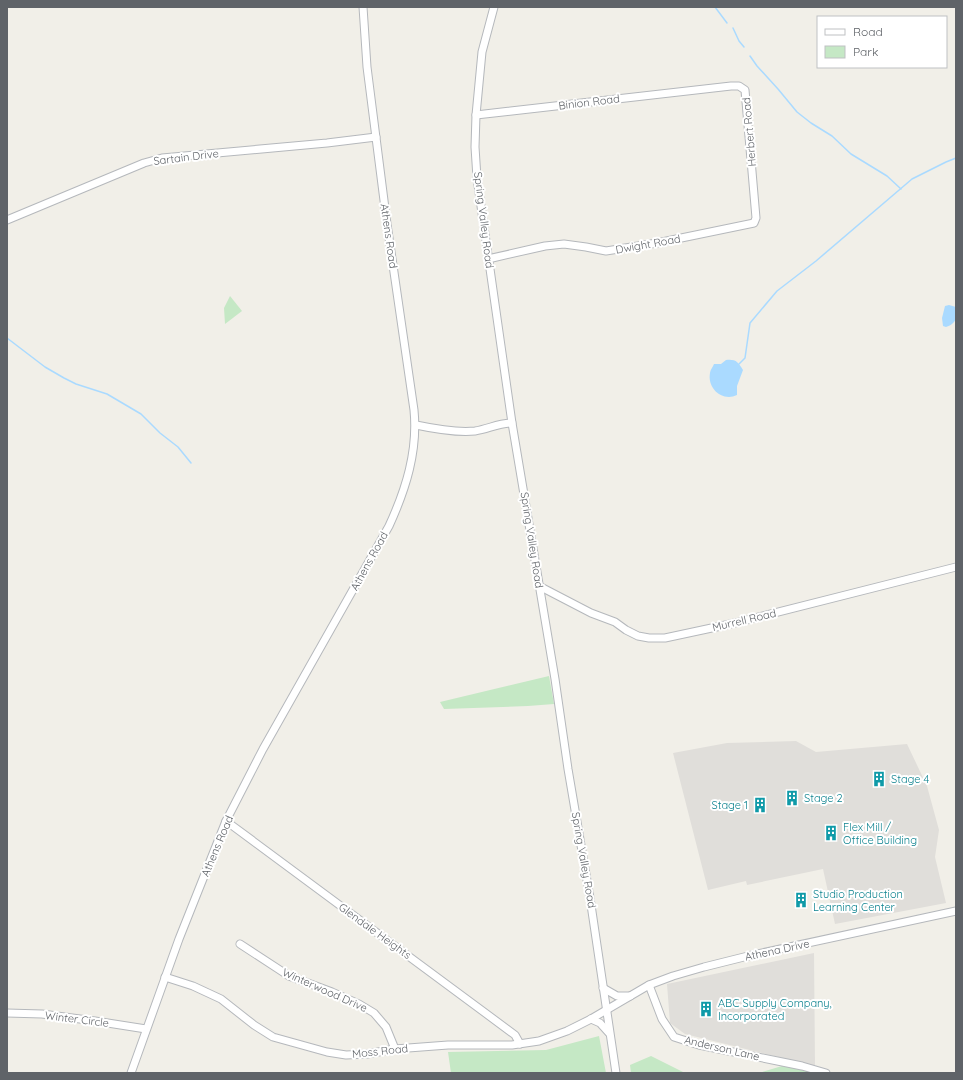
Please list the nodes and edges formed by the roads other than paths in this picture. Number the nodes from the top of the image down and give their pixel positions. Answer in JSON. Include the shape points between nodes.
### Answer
{"nodes":[{"id":1,"x":362,"y":7,"type":"edge"},
{"id":2,"x":494,"y":7,"type":"edge"},
{"id":3,"x":702,"y":89,"type":"joint"},
{"id":4,"x":476,"y":115,"type":"junction"},
{"id":5,"x":376,"y":137,"type":"junction"},
{"id":6,"x":754,"y":193,"type":"joint"},
{"id":7,"x":7,"y":220,"type":"edge"},
{"id":8,"x":488,"y":259,"type":"junction"},
{"id":9,"x":512,"y":423,"type":"junction"},
{"id":10,"x":416,"y":425,"type":"junction"},
{"id":11,"x":956,"y":568,"type":"edge"},
{"id":12,"x":540,"y":586,"type":"junction"},
{"id":13,"x":226,"y":821,"type":"junction"},
{"id":14,"x":956,"y":911,"type":"edge"},
{"id":15,"x":240,"y":944,"type":"dead end"},
{"id":16,"x":165,"y":977,"type":"junction"},
{"id":17,"x":649,"y":985,"type":"junction"},
{"id":18,"x":603,"y":988,"type":"junction"},
{"id":19,"x":632,"y":996,"type":"junction"},
{"id":20,"x":606,"y":1010,"type":"junction"},
{"id":21,"x":7,"y":1013,"type":"edge"},
{"id":22,"x":591,"y":1019,"type":"junction"},
{"id":23,"x":146,"y":1029,"type":"junction"},
{"id":24,"x":610,"y":1033,"type":"junction"},
{"id":25,"x":520,"y":1044,"type":"junction"},
{"id":26,"x":395,"y":1049,"type":"junction"},
{"id":27,"x":131,"y":1073,"type":"edge"},
{"id":28,"x":616,"y":1073,"type":"edge"},
{"id":29,"x":826,"y":1073,"type":"edge"}],
"edges":[{"from":1,"to":5,"type":"street","name":"Athens Road"},
{"from":2,"to":4,"type":"street","name":"Spring Valley Road","via":[[482,52]]},
{"from":3,"to":4,"type":"street","name":"Binion Road"},
{"from":3,"to":6,"type":"street","name":"Herbert Road","via":[[739,86],[745,90]]},
{"from":4,"to":8,"type":"street","name":"Spring Valley Road","via":[[477,178]]},
{"from":5,"to":7,"type":"street","name":"Sartain Drive","via":[[162,158],[144,163]]},
{"from":5,"to":10,"type":"street","name":"Athens Road"},
{"from":6,"to":8,"type":"street","name":"Dwight Road","via":[[754,223],[606,251],[564,244]]},
{"from":8,"to":9,"type":"street","name":"Spring Valley Road"},
{"from":9,"to":10,"type":"street","via":[[463,432]]},
{"from":9,"to":12,"type":"street","name":"Spring Valley Road"},
{"from":10,"to":13,"type":"street","name":"Athens Road","via":[[408,476],[391,520],[263,749]]},
{"from":11,"to":12,"type":"street","name":"Murrell Road","via":[[664,638],[638,636],[615,622],[590,613]]},
{"from":12,"to":18,"type":"street","name":"Spring Valley Road"},
{"from":13,"to":16,"type":"street","name":"Athens Road"},
{"from":13,"to":25,"type":"street","name":"Glendale Heights","via":[[515,1035]]},
{"from":14,"to":17,"type":"street","name":"Athena Drive","via":[[748,956]]},
{"from":15,"to":26,"type":"street","name":"Winterwood Drive","via":[[289,976],[339,995],[374,1013],[386,1027]]},
{"from":16,"to":23,"type":"street","name":"Athens Road"},
{"from":16,"to":26,"type":"street","name":"Moss Road","via":[[221,999],[249,1022],[273,1037],[346,1055]]},
{"from":17,"to":19,"type":"street","name":"Athena Drive"},
{"from":17,"to":29,"type":"street","name":"Anderson Lane","via":[[662,1019],[674,1037],[699,1045]]},
{"from":18,"to":19,"type":"street","via":[[617,996]]},
{"from":18,"to":20,"type":"street","name":"Spring Valley Road"},
{"from":19,"to":20,"type":"street","name":"Athena Drive"},
{"from":20,"to":22,"type":"street","name":"Moss Road"},
{"from":20,"to":24,"type":"street","name":"Spring Valley Road"},
{"from":21,"to":23,"type":"street","name":"Winter Circle","via":[[42,1014]]},
{"from":22,"to":24,"type":"street","via":[[600,1022]]},
{"from":22,"to":25,"type":"street","name":"Moss Road","via":[[539,1041]]},
{"from":23,"to":27,"type":"street","name":"Athens Road"},
{"from":24,"to":28,"type":"street","name":"Spring Valley Road"},
{"from":25,"to":26,"type":"street","name":"Moss Road"}]}
